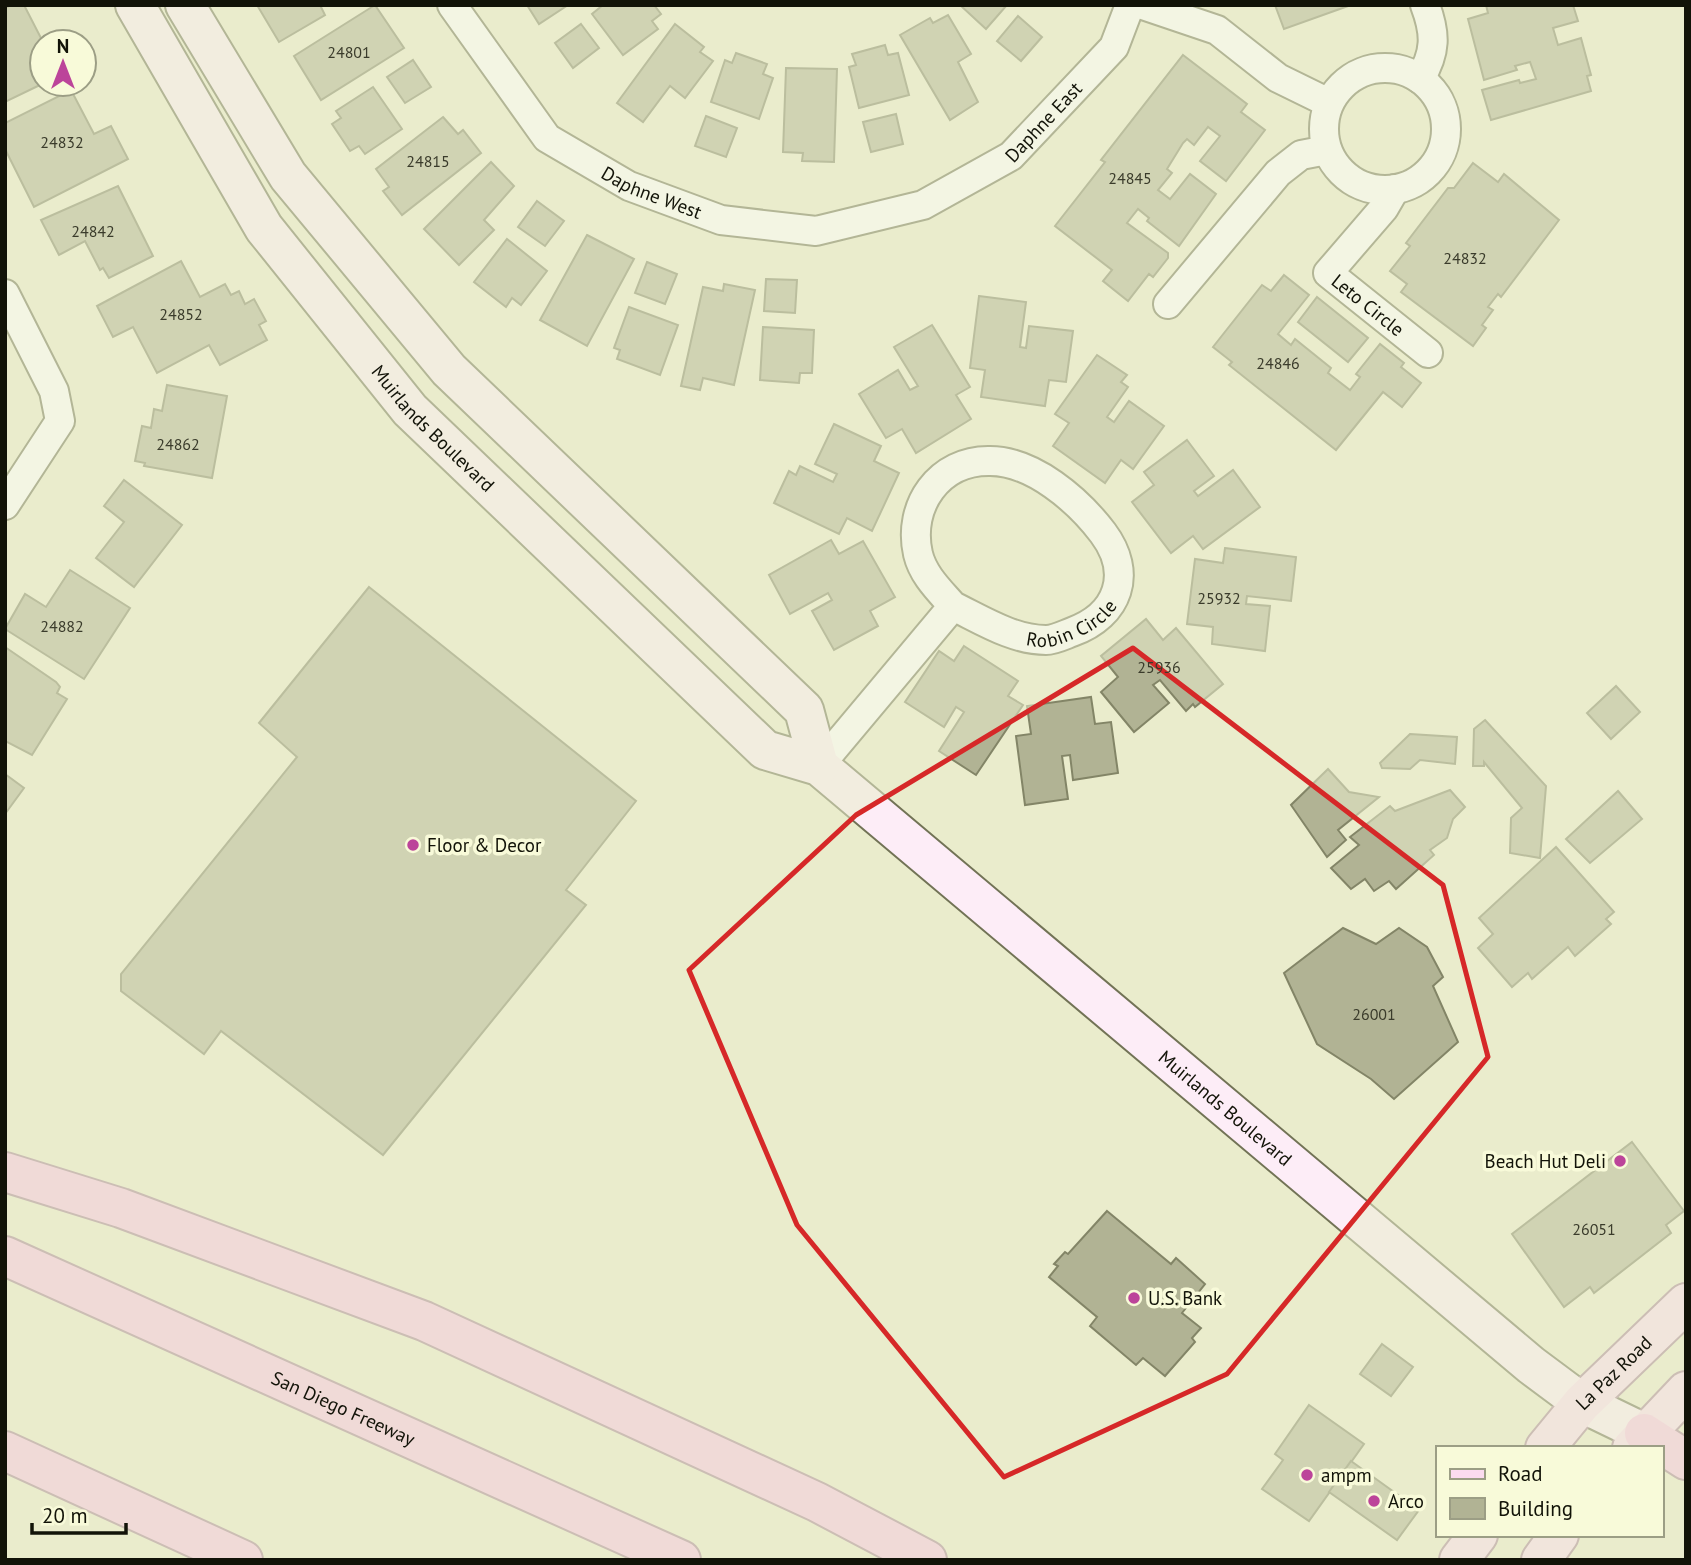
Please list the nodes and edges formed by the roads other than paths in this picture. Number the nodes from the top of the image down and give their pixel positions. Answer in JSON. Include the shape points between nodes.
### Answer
{"nodes":[{"id":1,"x":135,"y":5,"type":"edge"},
{"id":2,"x":185,"y":5,"type":"edge"},
{"id":3,"x":452,"y":5,"type":"edge"},
{"id":4,"x":1130,"y":5,"type":"edge"},
{"id":5,"x":1143,"y":5,"type":"edge"},
{"id":6,"x":1425,"y":5,"type":"edge"},
{"id":7,"x":1420,"y":79,"type":"junction"},
{"id":8,"x":1329,"y":103,"type":"junction"},
{"id":9,"x":1327,"y":150,"type":"junction"},
{"id":10,"x":1395,"y":189,"type":"junction"},
{"id":11,"x":923,"y":205,"type":"joint"},
{"id":12,"x":5,"y":294,"type":"edge"},
{"id":13,"x":1168,"y":303,"type":"dead end"},
{"id":14,"x":1428,"y":353,"type":"dead end"},
{"id":15,"x":5,"y":505,"type":"edge"},
{"id":16,"x":953,"y":606,"type":"junction"},
{"id":17,"x":819,"y":766,"type":"junction"},
{"id":18,"x":5,"y":1172,"type":"edge"},
{"id":19,"x":5,"y":1256,"type":"edge"},
{"id":20,"x":1686,"y":1303,"type":"edge"},
{"id":21,"x":1686,"y":1391,"type":"edge"},
{"id":22,"x":1582,"y":1403,"type":"junction"},
{"id":23,"x":1638,"y":1441,"type":"edge"},
{"id":24,"x":1547,"y":1446,"type":"edge"},
{"id":25,"x":5,"y":1451,"type":"edge"},
{"id":26,"x":1663,"y":1451,"type":"edge"},
{"id":27,"x":1686,"y":1460,"type":"edge"},
{"id":28,"x":1476,"y":1537,"type":"edge"},
{"id":29,"x":1558,"y":1537,"type":"edge"},
{"id":30,"x":679,"y":1558,"type":"edge"},
{"id":31,"x":243,"y":1560,"type":"edge"},
{"id":32,"x":927,"y":1560,"type":"edge"},
{"id":33,"x":1459,"y":1560,"type":"edge"},
{"id":34,"x":1541,"y":1560,"type":"edge"}],
"edges":[{"from":1,"to":17,"type":"main road","name":"Muirlands Boulevard","via":[[264,228],[410,410],[765,750]]},
{"from":2,"to":17,"type":"main road","via":[[288,176],[449,370],[804,710]]},
{"from":3,"to":11,"type":"street","name":"Daphne West","via":[[547,138],[629,186],[721,220],[816,231]]},
{"from":4,"to":11,"type":"street","name":"Daphne East","via":[[1114,47],[1011,156]]},
{"from":5,"to":8,"type":"street","via":[[1217,30],[1278,78]]},
{"from":6,"to":7,"type":"street","via":[[1434,50]]},
{"from":7,"to":8,"type":"street","via":[[1404,71],[1369,70],[1353,77]]},
{"from":7,"to":10,"type":"street","name":"Leto Circle","via":[[1435,93],[1444,112],[1444,142],[1431,170]]},
{"from":8,"to":9,"type":"street","via":[[1324,119]]},
{"from":9,"to":10,"type":"street","via":[[1347,177],[1378,190]]},
{"from":9,"to":13,"type":"street","via":[[1301,155],[1278,173]]},
{"from":10,"to":14,"type":"street","name":"Leto Circle","via":[[1328,273]]},
{"from":12,"to":15,"type":"street","via":[[54,391],[60,422]]},
{"from":16,"to":16,"type":"street","name":"Robin Circle","via":[[1012,635],[1049,641],[1085,627],[1109,606],[1120,577],[1116,550],[1068,495],[1022,468],[991,460],[962,464],[937,481],[921,500],[915,526],[918,555],[928,578]]},
{"from":16,"to":17,"type":"street"},
{"from":17,"to":22,"type":"main road","name":"Muirlands Boulevard","via":[[1393,1252]]},
{"from":18,"to":32,"type":"highway","via":[[121,1208],[424,1321],[817,1502]]},
{"from":19,"to":30,"type":"highway","name":"San Diego Freeway"},
{"from":20,"to":22,"type":"main road","name":"La Paz Road"},
{"from":21,"to":23,"type":"main road"},
{"from":22,"to":23,"type":"main road","name":"Muirlands Boulevard"},
{"from":22,"to":24,"type":"main road","name":"La Paz Road"},
{"from":25,"to":31,"type":"highway"},
{"from":26,"to":27,"type":"highway"},
{"from":28,"to":33,"type":"main road"},
{"from":29,"to":34,"type":"main road"}]}
